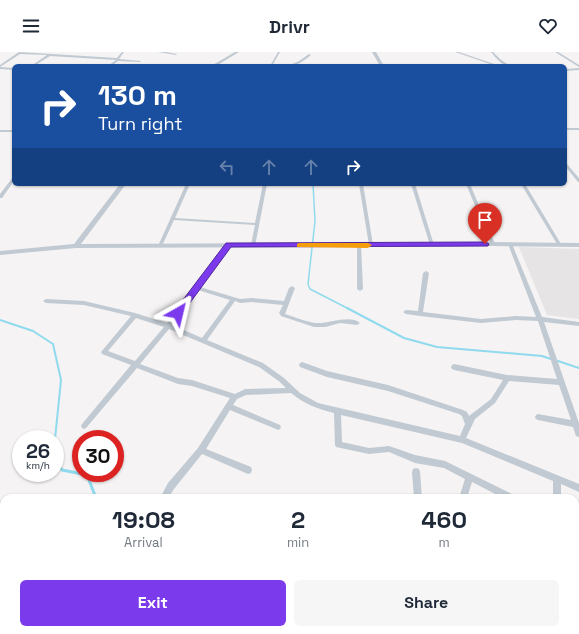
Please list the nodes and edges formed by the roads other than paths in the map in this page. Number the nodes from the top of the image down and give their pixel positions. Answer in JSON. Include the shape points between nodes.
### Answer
{"nodes":[{"id":1,"x":123,"y":52,"type":"edge"},
{"id":2,"x":159,"y":52,"type":"edge"},
{"id":3,"x":237,"y":52,"type":"edge"},
{"id":4,"x":279,"y":52,"type":"edge"},
{"id":5,"x":373,"y":52,"type":"edge"},
{"id":6,"x":456,"y":52,"type":"edge"},
{"id":7,"x":492,"y":52,"type":"edge"},
{"id":8,"x":556,"y":52,"type":"edge"},
{"id":9,"x":20,"y":53,"type":"edge"},
{"id":10,"x":176,"y":54,"type":"dead end"},
{"id":11,"x":49,"y":55,"type":"junction"},
{"id":12,"x":310,"y":55,"type":"dead end"},
{"id":13,"x":475,"y":59,"type":"junction"},
{"id":14,"x":117,"y":60,"type":"junction"},
{"id":15,"x":140,"y":61,"type":"dead end"},
{"id":16,"x":35,"y":64,"type":"edge"},
{"id":17,"x":112,"y":64,"type":"edge"},
{"id":18,"x":216,"y":64,"type":"edge"},
{"id":19,"x":272,"y":64,"type":"edge"},
{"id":20,"x":294,"y":64,"type":"edge"},
{"id":21,"x":378,"y":64,"type":"edge"},
{"id":22,"x":381,"y":64,"type":"edge"},
{"id":23,"x":481,"y":64,"type":"edge"},
{"id":24,"x":492,"y":64,"type":"edge"},
{"id":25,"x":507,"y":64,"type":"edge"},
{"id":26,"x":579,"y":66,"type":"edge"},
{"id":27,"x":0,"y":67,"type":"edge"},
{"id":28,"x":12,"y":69,"type":"edge"},
{"id":29,"x":579,"y":69,"type":"edge"},
{"id":30,"x":567,"y":70,"type":"edge"},
{"id":31,"x":567,"y":128,"type":"edge"},
{"id":32,"x":579,"y":128,"type":"edge"},
{"id":33,"x":0,"y":131,"type":"edge"},
{"id":34,"x":12,"y":131,"type":"edge"},
{"id":35,"x":567,"y":166,"type":"edge"},
{"id":36,"x":12,"y":181,"type":"edge"},
{"id":37,"x":579,"y":181,"type":"edge"},
{"id":38,"x":121,"y":186,"type":"edge"},
{"id":39,"x":187,"y":186,"type":"edge"},
{"id":40,"x":265,"y":186,"type":"edge"},
{"id":41,"x":362,"y":186,"type":"edge"},
{"id":42,"x":414,"y":186,"type":"edge"},
{"id":43,"x":469,"y":186,"type":"edge"},
{"id":44,"x":523,"y":186,"type":"edge"},
{"id":45,"x":0,"y":197,"type":"edge"},
{"id":46,"x":172,"y":219,"type":"junction"},
{"id":47,"x":257,"y":224,"type":"junction"},
{"id":48,"x":494,"y":244,"type":"junction"},
{"id":49,"x":510,"y":244,"type":"junction"},
{"id":50,"x":560,"y":244,"type":"junction"},
{"id":51,"x":229,"y":245,"type":"junction"},
{"id":52,"x":253,"y":245,"type":"junction"},
{"id":53,"x":359,"y":245,"type":"junction"},
{"id":54,"x":371,"y":245,"type":"junction"},
{"id":55,"x":432,"y":245,"type":"junction"},
{"id":56,"x":579,"y":245,"type":"edge"},
{"id":57,"x":76,"y":246,"type":"junction"},
{"id":58,"x":160,"y":246,"type":"junction"},
{"id":59,"x":0,"y":252,"type":"edge"},
{"id":60,"x":426,"y":273,"type":"dead end"},
{"id":61,"x":197,"y":288,"type":"junction"},
{"id":62,"x":292,"y":288,"type":"dead end"},
{"id":63,"x":360,"y":289,"type":"dead end"},
{"id":64,"x":234,"y":299,"type":"junction"},
{"id":65,"x":46,"y":300,"type":"dead end"},
{"id":66,"x":286,"y":303,"type":"junction"},
{"id":67,"x":406,"y":312,"type":"dead end"},
{"id":68,"x":420,"y":314,"type":"junction"},
{"id":69,"x":135,"y":315,"type":"junction"},
{"id":70,"x":540,"y":319,"type":"junction"},
{"id":71,"x":357,"y":323,"type":"dead end"},
{"id":72,"x":579,"y":324,"type":"edge"},
{"id":73,"x":168,"y":326,"type":"junction"},
{"id":74,"x":204,"y":340,"type":"junction"},
{"id":75,"x":135,"y":365,"type":"junction"},
{"id":76,"x":302,"y":365,"type":"dead end"},
{"id":77,"x":454,"y":367,"type":"dead end"},
{"id":78,"x":507,"y":378,"type":"junction"},
{"id":79,"x":561,"y":382,"type":"junction"},
{"id":80,"x":293,"y":390,"type":"junction"},
{"id":81,"x":235,"y":397,"type":"junction"},
{"id":82,"x":230,"y":407,"type":"junction"},
{"id":83,"x":337,"y":411,"type":"junction"},
{"id":84,"x":538,"y":417,"type":"dead end"},
{"id":85,"x":469,"y":424,"type":"junction"},
{"id":86,"x":576,"y":424,"type":"junction"},
{"id":87,"x":84,"y":426,"type":"dead end"},
{"id":88,"x":278,"y":427,"type":"dead end"},
{"id":89,"x":579,"y":434,"type":"edge"},
{"id":90,"x":462,"y":440,"type":"junction"},
{"id":91,"x":201,"y":450,"type":"junction"},
{"id":92,"x":248,"y":470,"type":"dead end"},
{"id":93,"x":416,"y":472,"type":"dead end"},
{"id":94,"x":470,"y":477,"type":"junction"},
{"id":95,"x":557,"y":480,"type":"junction"},
{"id":96,"x":579,"y":488,"type":"edge"},
{"id":97,"x":166,"y":494,"type":"edge"},
{"id":98,"x":418,"y":494,"type":"edge"},
{"id":99,"x":464,"y":494,"type":"edge"},
{"id":100,"x":503,"y":494,"type":"edge"},
{"id":101,"x":558,"y":494,"type":"edge"}],
"edges":[{"from":1,"to":14,"type":"street"},
{"from":2,"to":10,"type":"street"},
{"from":3,"to":18,"type":"street"},
{"from":4,"to":19,"type":"street"},
{"from":5,"to":21,"type":"street"},
{"from":5,"to":22,"type":"street"},
{"from":6,"to":13,"type":"street"},
{"from":7,"to":25,"type":"street"},
{"from":8,"to":26,"type":"street"},
{"from":9,"to":11,"type":"street"},
{"from":9,"to":27,"type":"street"},
{"from":11,"to":14,"type":"street"},
{"from":11,"to":16,"type":"street"},
{"from":12,"to":20,"type":"street"},
{"from":13,"to":23,"type":"street"},
{"from":13,"to":24,"type":"street"},
{"from":14,"to":15,"type":"street"},
{"from":14,"to":17,"type":"street"},
{"from":27,"to":28,"type":"street"},
{"from":29,"to":30,"type":"street"},
{"from":31,"to":32,"type":"street"},
{"from":33,"to":34,"type":"street"},
{"from":35,"to":37,"type":"street"},
{"from":36,"to":45,"type":"street"},
{"from":38,"to":57,"type":"street"},
{"from":39,"to":46,"type":"street"},
{"from":40,"to":47,"type":"street"},
{"from":41,"to":54,"type":"street"},
{"from":42,"to":55,"type":"street"},
{"from":43,"to":48,"type":"street"},
{"from":44,"to":50,"type":"street"},
{"from":46,"to":47,"type":"street"},
{"from":46,"to":58,"type":"street"},
{"from":47,"to":52,"type":"street"},
{"from":48,"to":49,"type":"street"},
{"from":48,"to":55,"type":"street"},
{"from":49,"to":50,"type":"street"},
{"from":49,"to":70,"type":"street"},
{"from":50,"to":56,"type":"street"},
{"from":51,"to":52,"type":"street"},
{"from":51,"to":58,"type":"street"},
{"from":51,"to":61,"type":"street"},
{"from":52,"to":53,"type":"street"},
{"from":53,"to":54,"type":"street"},
{"from":53,"to":63,"type":"street"},
{"from":54,"to":55,"type":"street"},
{"from":57,"to":58,"type":"street"},
{"from":57,"to":59,"type":"street"},
{"from":60,"to":68,"type":"street"},
{"from":61,"to":64,"type":"street"},
{"from":61,"to":73,"type":"street"},
{"from":62,"to":66,"type":"street"},
{"from":64,"to":66,"type":"street"},
{"from":64,"to":74,"type":"street"},
{"from":65,"to":69,"type":"street","via":[[84,303]]},
{"from":66,"to":71,"type":"street","via":[[283,315],[314,325],[340,321]]},
{"from":67,"to":68,"type":"street"},
{"from":68,"to":70,"type":"street","via":[[481,321]]},
{"from":69,"to":73,"type":"street"},
{"from":69,"to":75,"type":"street","via":[[104,350]]},
{"from":70,"to":72,"type":"street"},
{"from":70,"to":79,"type":"street"},
{"from":73,"to":74,"type":"street"},
{"from":73,"to":75,"type":"street"},
{"from":74,"to":80,"type":"street","via":[[270,370]]},
{"from":75,"to":81,"type":"street","via":[[178,381]]},
{"from":75,"to":87,"type":"street"},
{"from":76,"to":85,"type":"street","via":[[461,412],[465,414]]},
{"from":77,"to":78,"type":"street"},
{"from":78,"to":79,"type":"street"},
{"from":78,"to":85,"type":"street","via":[[493,401],[472,417]]},
{"from":79,"to":86,"type":"street"},
{"from":80,"to":81,"type":"street","via":[[244,392]]},
{"from":80,"to":83,"type":"street","via":[[317,406]]},
{"from":81,"to":82,"type":"street"},
{"from":82,"to":88,"type":"street"},
{"from":82,"to":91,"type":"street"},
{"from":83,"to":90,"type":"street"},
{"from":83,"to":94,"type":"street","via":[[339,445],[369,451],[389,450],[415,459],[445,464]]},
{"from":84,"to":86,"type":"street"},
{"from":85,"to":90,"type":"street"},
{"from":86,"to":89,"type":"street"},
{"from":90,"to":95,"type":"street"},
{"from":91,"to":92,"type":"street"},
{"from":91,"to":97,"type":"street"},
{"from":93,"to":98,"type":"street"},
{"from":94,"to":99,"type":"street"},
{"from":94,"to":100,"type":"street"},
{"from":95,"to":96,"type":"street"},
{"from":95,"to":101,"type":"street"}]}
